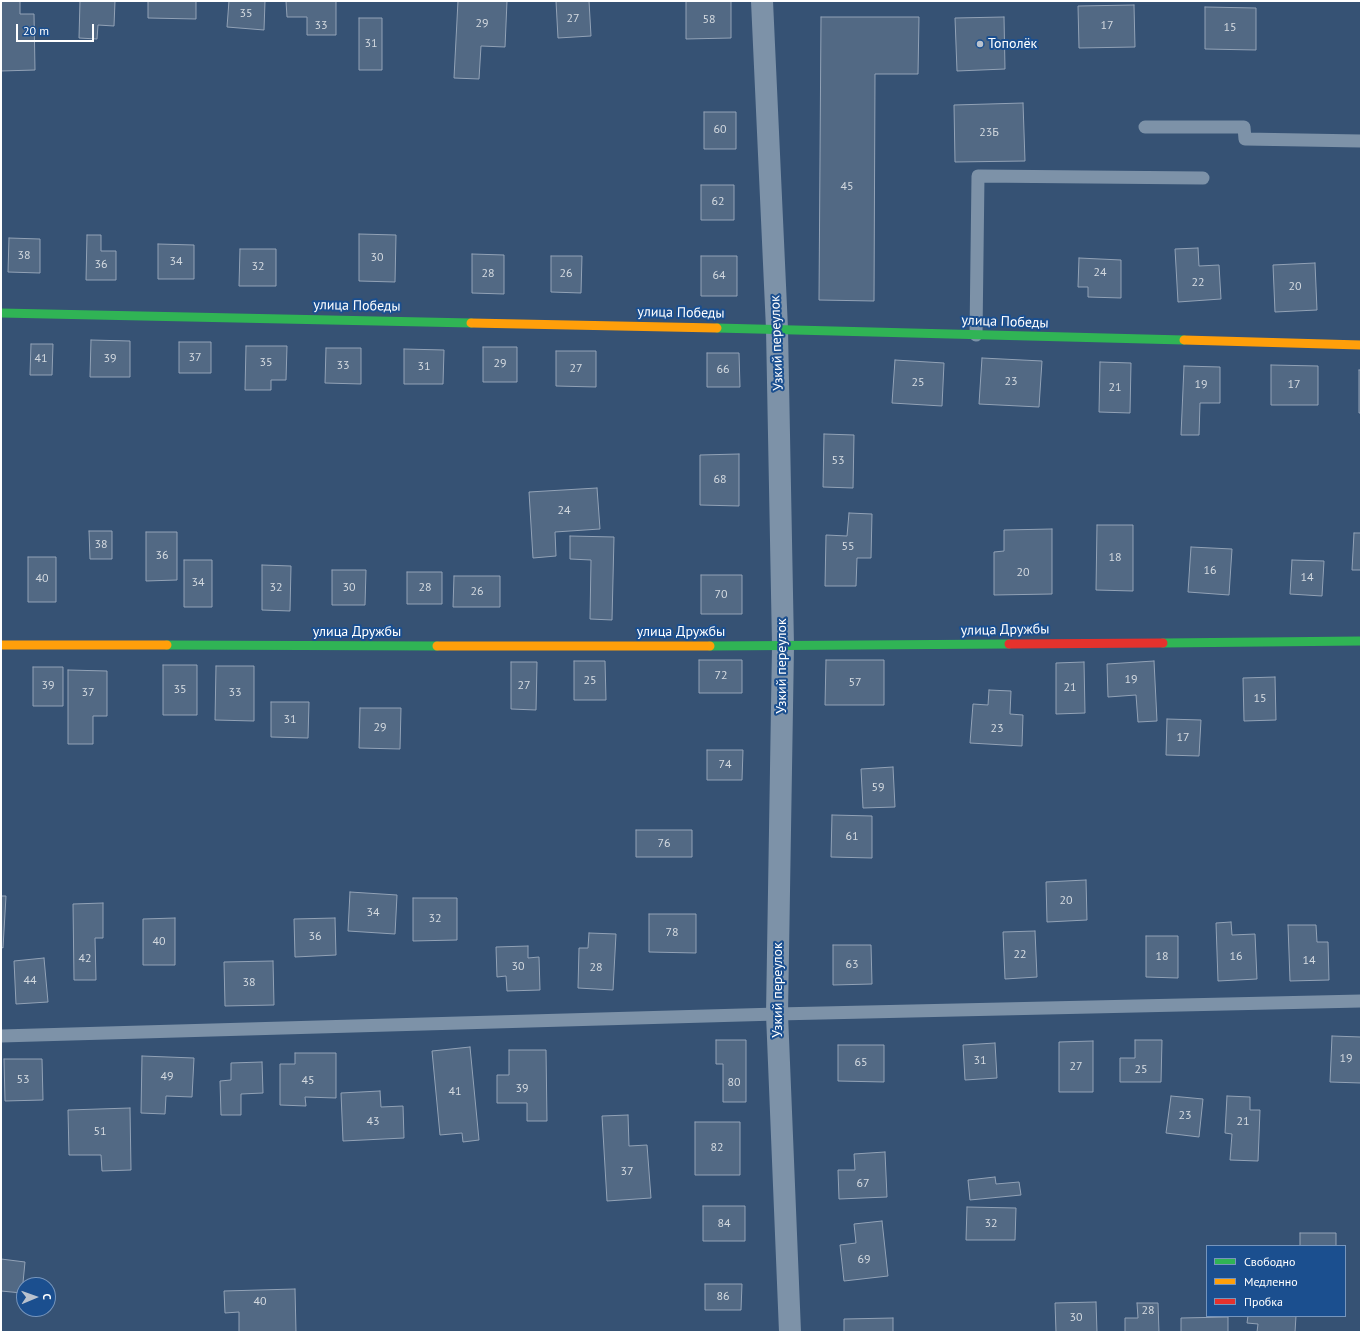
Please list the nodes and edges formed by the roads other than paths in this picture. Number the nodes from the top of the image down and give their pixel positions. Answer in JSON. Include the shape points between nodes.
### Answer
{"nodes":[{"id":1,"x":762,"y":1,"type":"edge"},
{"id":2,"x":1145,"y":127,"type":"dead end"},
{"id":3,"x":1361,"y":141,"type":"edge"},
{"id":4,"x":1203,"y":178,"type":"dead end"},
{"id":5,"x":1,"y":313,"type":"edge"},
{"id":6,"x":777,"y":329,"type":"junction"},
{"id":7,"x":976,"y":335,"type":"junction"},
{"id":8,"x":1361,"y":345,"type":"edge"},
{"id":9,"x":1361,"y":641,"type":"edge"},
{"id":10,"x":1,"y":645,"type":"edge"},
{"id":11,"x":783,"y":646,"type":"junction"},
{"id":12,"x":1361,"y":1001,"type":"edge"},
{"id":13,"x":777,"y":1014,"type":"junction"},
{"id":14,"x":1,"y":1036,"type":"edge"},
{"id":15,"x":790,"y":1332,"type":"edge"}],
"edges":[{"from":1,"to":6,"type":"street","name":"Узкий переулок"},
{"from":2,"to":3,"type":"lane","via":[[1244,127],[1245,139]]},
{"from":4,"to":7,"type":"lane","via":[[978,176]]},
{"from":5,"to":6,"type":"street","name":"улица Победы"},
{"from":6,"to":7,"type":"street","name":"улица Победы"},
{"from":6,"to":11,"type":"street","name":"Узкий переулок"},
{"from":7,"to":8,"type":"street","name":"улица Победы"},
{"from":9,"to":11,"type":"street","name":"улица Дружбы"},
{"from":10,"to":11,"type":"street","name":"улица Дружбы"},
{"from":11,"to":13,"type":"street","name":"Узкий переулок"},
{"from":12,"to":13,"type":"lane"},
{"from":13,"to":14,"type":"lane"},
{"from":13,"to":15,"type":"street","name":"Узкий переулок"}]}
